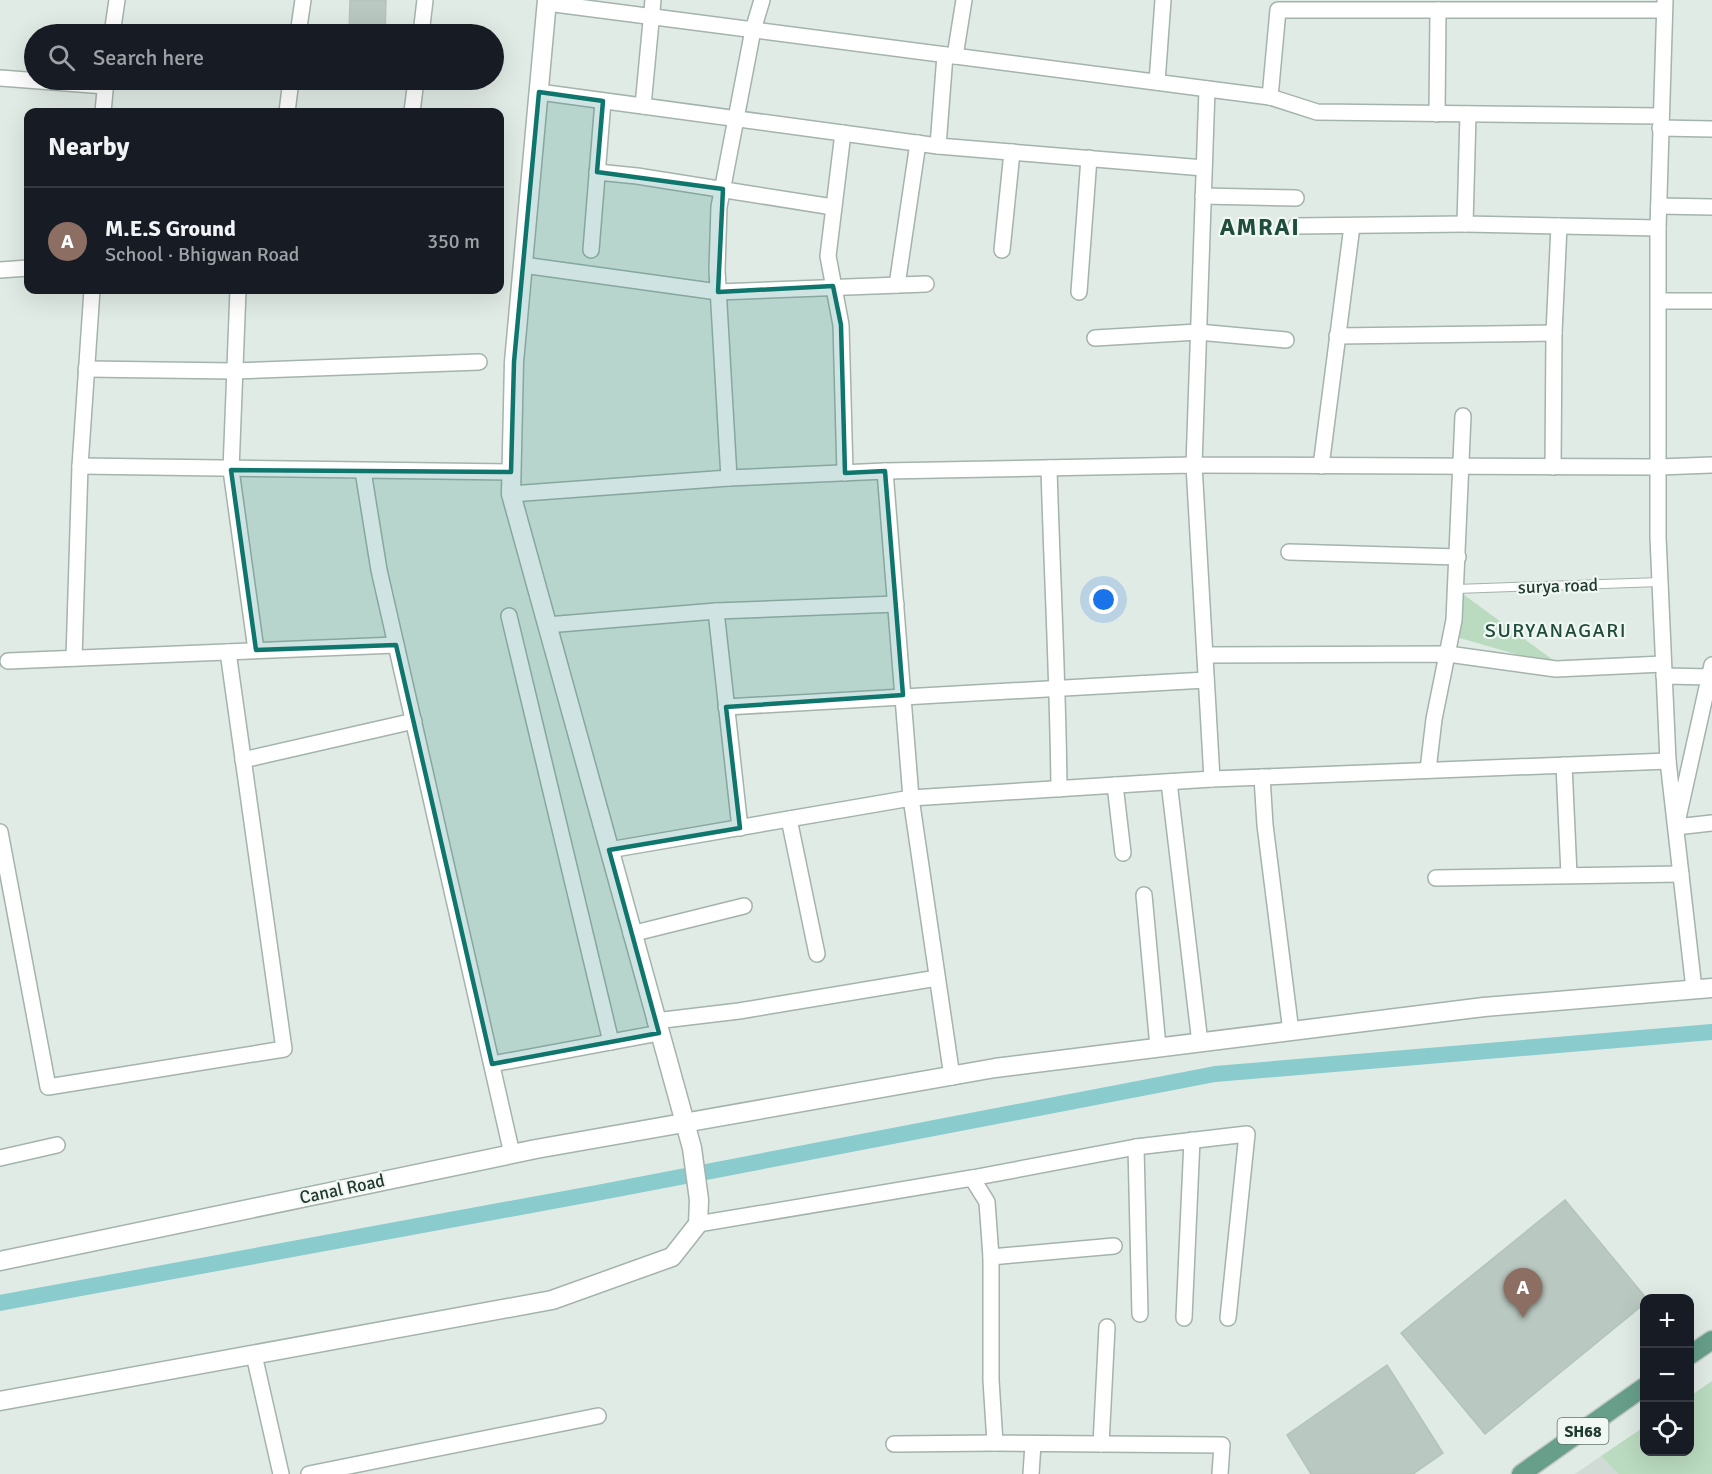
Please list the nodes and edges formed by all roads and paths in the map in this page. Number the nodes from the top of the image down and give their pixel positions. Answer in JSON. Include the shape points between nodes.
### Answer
{"nodes":[{"id":1,"x":117,"y":0,"type":"edge"},
{"id":2,"x":303,"y":0,"type":"edge"},
{"id":3,"x":425,"y":0,"type":"edge"},
{"id":4,"x":654,"y":0,"type":"edge"},
{"id":5,"x":762,"y":0,"type":"edge"},
{"id":6,"x":964,"y":0,"type":"edge"},
{"id":7,"x":1163,"y":0,"type":"edge"},
{"id":8,"x":547,"y":1,"type":"edge"},
{"id":9,"x":1299,"y":5,"type":"edge"},
{"id":10,"x":1664,"y":5,"type":"edge"},
{"id":11,"x":1438,"y":10,"type":"junction"},
{"id":12,"x":651,"y":17,"type":"junction"},
{"id":13,"x":113,"y":24,"type":"edge"},
{"id":14,"x":299,"y":24,"type":"edge"},
{"id":15,"x":422,"y":24,"type":"edge"},
{"id":16,"x":753,"y":30,"type":"junction"},
{"id":17,"x":950,"y":56,"type":"junction"},
{"id":18,"x":0,"y":78,"type":"edge"},
{"id":19,"x":24,"y":79,"type":"edge"},
{"id":20,"x":1157,"y":82,"type":"junction"},
{"id":21,"x":1207,"y":88,"type":"junction"},
{"id":22,"x":105,"y":90,"type":"edge"},
{"id":23,"x":290,"y":90,"type":"edge"},
{"id":24,"x":415,"y":90,"type":"edge"},
{"id":25,"x":539,"y":92,"type":"junction"},
{"id":26,"x":1270,"y":97,"type":"junction"},
{"id":27,"x":603,"y":101,"type":"junction"},
{"id":28,"x":643,"y":106,"type":"junction"},
{"id":29,"x":103,"y":108,"type":"edge"},
{"id":30,"x":288,"y":108,"type":"edge"},
{"id":31,"x":412,"y":108,"type":"edge"},
{"id":32,"x":1437,"y":114,"type":"junction"},
{"id":33,"x":1468,"y":114,"type":"junction"},
{"id":34,"x":737,"y":120,"type":"junction"},
{"id":35,"x":1660,"y":122,"type":"junction"},
{"id":36,"x":1712,"y":129,"type":"edge"},
{"id":37,"x":843,"y":133,"type":"junction"},
{"id":38,"x":918,"y":143,"type":"junction"},
{"id":39,"x":938,"y":146,"type":"junction"},
{"id":40,"x":1012,"y":152,"type":"junction"},
{"id":41,"x":1089,"y":158,"type":"junction"},
{"id":42,"x":1204,"y":168,"type":"junction"},
{"id":43,"x":597,"y":172,"type":"junction"},
{"id":44,"x":723,"y":189,"type":"junction"},
{"id":45,"x":1203,"y":196,"type":"junction"},
{"id":46,"x":1296,"y":198,"type":"dead end"},
{"id":47,"x":1659,"y":206,"type":"junction"},
{"id":48,"x":833,"y":207,"type":"junction"},
{"id":49,"x":1712,"y":207,"type":"edge"},
{"id":50,"x":1465,"y":224,"type":"junction"},
{"id":51,"x":1296,"y":226,"type":"dead end"},
{"id":52,"x":1352,"y":226,"type":"junction"},
{"id":53,"x":1559,"y":226,"type":"junction"},
{"id":54,"x":1658,"y":228,"type":"junction"},
{"id":55,"x":591,"y":250,"type":"dead end"},
{"id":56,"x":1002,"y":250,"type":"dead end"},
{"id":57,"x":523,"y":265,"type":"junction"},
{"id":58,"x":24,"y":267,"type":"edge"},
{"id":59,"x":0,"y":270,"type":"edge"},
{"id":60,"x":926,"y":284,"type":"dead end"},
{"id":61,"x":897,"y":285,"type":"junction"},
{"id":62,"x":832,"y":286,"type":"junction"},
{"id":63,"x":718,"y":292,"type":"junction"},
{"id":64,"x":1079,"y":292,"type":"dead end"},
{"id":65,"x":92,"y":294,"type":"edge"},
{"id":66,"x":238,"y":294,"type":"edge"},
{"id":67,"x":1712,"y":301,"type":"edge"},
{"id":68,"x":1659,"y":302,"type":"junction"},
{"id":69,"x":1198,"y":332,"type":"junction"},
{"id":70,"x":1554,"y":333,"type":"junction"},
{"id":71,"x":1337,"y":336,"type":"junction"},
{"id":72,"x":1095,"y":338,"type":"dead end"},
{"id":73,"x":1286,"y":340,"type":"dead end"},
{"id":74,"x":479,"y":362,"type":"dead end"},
{"id":75,"x":86,"y":369,"type":"junction"},
{"id":76,"x":233,"y":370,"type":"junction"},
{"id":77,"x":1463,"y":416,"type":"dead end"},
{"id":78,"x":1194,"y":465,"type":"junction"},
{"id":79,"x":1712,"y":465,"type":"edge"},
{"id":80,"x":80,"y":466,"type":"junction"},
{"id":81,"x":1321,"y":466,"type":"junction"},
{"id":82,"x":1462,"y":466,"type":"junction"},
{"id":83,"x":1553,"y":467,"type":"junction"},
{"id":84,"x":1659,"y":467,"type":"junction"},
{"id":85,"x":1049,"y":468,"type":"junction"},
{"id":86,"x":231,"y":470,"type":"junction"},
{"id":87,"x":363,"y":471,"type":"junction"},
{"id":88,"x":885,"y":471,"type":"junction"},
{"id":89,"x":512,"y":472,"type":"junction"},
{"id":90,"x":845,"y":473,"type":"junction"},
{"id":91,"x":729,"y":478,"type":"junction"},
{"id":92,"x":511,"y":494,"type":"junction"},
{"id":93,"x":1288,"y":552,"type":"dead end"},
{"id":94,"x":1458,"y":557,"type":"junction"},
{"id":95,"x":1660,"y":582,"type":"junction"},
{"id":96,"x":1456,"y":589,"type":"junction"},
{"id":97,"x":896,"y":604,"type":"junction"},
{"id":98,"x":716,"y":611,"type":"junction"},
{"id":99,"x":508,"y":616,"type":"dead end"},
{"id":100,"x":547,"y":626,"type":"junction"},
{"id":101,"x":396,"y":645,"type":"junction"},
{"id":102,"x":256,"y":651,"type":"junction"},
{"id":103,"x":228,"y":652,"type":"junction"},
{"id":104,"x":1448,"y":654,"type":"junction"},
{"id":105,"x":1205,"y":655,"type":"junction"},
{"id":106,"x":74,"y":658,"type":"junction"},
{"id":107,"x":8,"y":661,"type":"dead end"},
{"id":108,"x":1664,"y":670,"type":"junction"},
{"id":109,"x":1711,"y":673,"type":"edge"},
{"id":110,"x":1206,"y":680,"type":"junction"},
{"id":111,"x":1059,"y":688,"type":"junction"},
{"id":112,"x":903,"y":696,"type":"junction"},
{"id":113,"x":726,"y":707,"type":"junction"},
{"id":114,"x":414,"y":722,"type":"junction"},
{"id":115,"x":243,"y":760,"type":"junction"},
{"id":116,"x":1668,"y":761,"type":"junction"},
{"id":117,"x":1564,"y":765,"type":"junction"},
{"id":118,"x":1428,"y":770,"type":"junction"},
{"id":119,"x":1262,"y":777,"type":"junction"},
{"id":120,"x":1212,"y":779,"type":"junction"},
{"id":121,"x":1168,"y":782,"type":"junction"},
{"id":122,"x":1115,"y":785,"type":"junction"},
{"id":123,"x":1059,"y":789,"type":"junction"},
{"id":124,"x":911,"y":798,"type":"junction"},
{"id":125,"x":789,"y":819,"type":"junction"},
{"id":126,"x":1712,"y":823,"type":"edge"},
{"id":127,"x":1676,"y":827,"type":"junction"},
{"id":128,"x":740,"y":828,"type":"junction"},
{"id":129,"x":0,"y":832,"type":"edge"},
{"id":130,"x":609,"y":850,"type":"junction"},
{"id":131,"x":1123,"y":853,"type":"dead end"},
{"id":132,"x":1681,"y":874,"type":"junction"},
{"id":133,"x":1569,"y":875,"type":"junction"},
{"id":134,"x":1436,"y":878,"type":"dead end"},
{"id":135,"x":1144,"y":895,"type":"dead end"},
{"id":136,"x":744,"y":906,"type":"dead end"},
{"id":137,"x":632,"y":933,"type":"junction"},
{"id":138,"x":817,"y":954,"type":"dead end"},
{"id":139,"x":937,"y":978,"type":"junction"},
{"id":140,"x":1703,"y":988,"type":"edge"},
{"id":141,"x":657,"y":1027,"type":"junction"},
{"id":142,"x":1291,"y":1032,"type":"junction"},
{"id":143,"x":611,"y":1042,"type":"junction"},
{"id":144,"x":1200,"y":1043,"type":"junction"},
{"id":145,"x":1158,"y":1047,"type":"junction"},
{"id":146,"x":492,"y":1064,"type":"junction"},
{"id":147,"x":952,"y":1077,"type":"junction"},
{"id":148,"x":685,"y":1123,"type":"junction"},
{"id":149,"x":1192,"y":1140,"type":"junction"},
{"id":150,"x":57,"y":1145,"type":"dead end"},
{"id":151,"x":1136,"y":1147,"type":"junction"},
{"id":152,"x":512,"y":1154,"type":"junction"},
{"id":153,"x":0,"y":1158,"type":"edge"},
{"id":154,"x":972,"y":1178,"type":"junction"},
{"id":155,"x":698,"y":1224,"type":"junction"},
{"id":156,"x":1114,"y":1246,"type":"dead end"},
{"id":157,"x":991,"y":1257,"type":"junction"},
{"id":158,"x":0,"y":1261,"type":"edge"},
{"id":159,"x":1140,"y":1314,"type":"dead end"},
{"id":160,"x":1184,"y":1318,"type":"dead end"},
{"id":161,"x":1228,"y":1318,"type":"dead end"},
{"id":162,"x":1107,"y":1327,"type":"dead end"},
{"id":163,"x":1712,"y":1340,"type":"edge"},
{"id":164,"x":1694,"y":1352,"type":"edge"},
{"id":165,"x":254,"y":1355,"type":"junction"},
{"id":166,"x":1640,"y":1390,"type":"edge"},
{"id":167,"x":0,"y":1401,"type":"edge"},
{"id":168,"x":598,"y":1416,"type":"dead end"},
{"id":169,"x":995,"y":1443,"type":"junction"},
{"id":170,"x":894,"y":1444,"type":"dead end"},
{"id":171,"x":1033,"y":1444,"type":"junction"},
{"id":172,"x":1101,"y":1444,"type":"junction"},
{"id":173,"x":281,"y":1474,"type":"edge"},
{"id":174,"x":309,"y":1474,"type":"edge"},
{"id":175,"x":1031,"y":1474,"type":"edge"},
{"id":176,"x":1220,"y":1474,"type":"edge"},
{"id":177,"x":1521,"y":1474,"type":"edge"}],
"edges":[{"from":1,"to":13,"type":"street"},
{"from":2,"to":14,"type":"street"},
{"from":3,"to":15,"type":"street"},
{"from":4,"to":12,"type":"street"},
{"from":5,"to":16,"type":"street"},
{"from":6,"to":17,"type":"street"},
{"from":7,"to":20,"type":"street"},
{"from":8,"to":12,"type":"street"},
{"from":8,"to":25,"type":"street"},
{"from":9,"to":11,"type":"street"},
{"from":9,"to":26,"type":"street","via":[[1278,10]]},
{"from":10,"to":11,"type":"street"},
{"from":10,"to":35,"type":"street"},
{"from":11,"to":32,"type":"street"},
{"from":12,"to":16,"type":"street"},
{"from":12,"to":28,"type":"street"},
{"from":16,"to":17,"type":"street"},
{"from":16,"to":34,"type":"street"},
{"from":17,"to":20,"type":"street"},
{"from":17,"to":39,"type":"street"},
{"from":18,"to":19,"type":"street"},
{"from":20,"to":21,"type":"street"},
{"from":21,"to":26,"type":"street"},
{"from":21,"to":42,"type":"street"},
{"from":22,"to":29,"type":"street"},
{"from":23,"to":30,"type":"street"},
{"from":24,"to":31,"type":"street"},
{"from":25,"to":27,"type":"street"},
{"from":25,"to":57,"type":"street"},
{"from":26,"to":32,"type":"street","via":[[1317,112]]},
{"from":27,"to":28,"type":"street"},
{"from":27,"to":43,"type":"street"},
{"from":28,"to":34,"type":"street"},
{"from":32,"to":33,"type":"street"},
{"from":33,"to":35,"type":"street"},
{"from":33,"to":50,"type":"street"},
{"from":34,"to":37,"type":"street"},
{"from":34,"to":44,"type":"street"},
{"from":35,"to":36,"type":"street"},
{"from":35,"to":47,"type":"street"},
{"from":37,"to":38,"type":"street"},
{"from":37,"to":48,"type":"street"},
{"from":38,"to":39,"type":"street"},
{"from":38,"to":61,"type":"street"},
{"from":39,"to":40,"type":"street"},
{"from":40,"to":41,"type":"street"},
{"from":40,"to":56,"type":"street"},
{"from":41,"to":42,"type":"street"},
{"from":41,"to":64,"type":"street"},
{"from":42,"to":45,"type":"street"},
{"from":43,"to":44,"type":"street"},
{"from":43,"to":55,"type":"street"},
{"from":44,"to":48,"type":"street"},
{"from":44,"to":63,"type":"street","via":[[719,207]]},
{"from":45,"to":46,"type":"street"},
{"from":45,"to":69,"type":"street"},
{"from":47,"to":49,"type":"street"},
{"from":47,"to":54,"type":"street"},
{"from":48,"to":62,"type":"street","via":[[828,256]]},
{"from":50,"to":52,"type":"street"},
{"from":50,"to":53,"type":"street"},
{"from":51,"to":52,"type":"street"},
{"from":52,"to":71,"type":"street"},
{"from":53,"to":54,"type":"street"},
{"from":53,"to":70,"type":"street"},
{"from":54,"to":68,"type":"street"},
{"from":57,"to":63,"type":"street"},
{"from":57,"to":89,"type":"street","via":[[514,362]]},
{"from":58,"to":59,"type":"street"},
{"from":60,"to":61,"type":"street"},
{"from":61,"to":62,"type":"street"},
{"from":62,"to":63,"type":"street"},
{"from":62,"to":90,"type":"street","via":[[841,325]]},
{"from":63,"to":91,"type":"street"},
{"from":65,"to":75,"type":"street"},
{"from":66,"to":76,"type":"street"},
{"from":67,"to":68,"type":"street"},
{"from":68,"to":84,"type":"street"},
{"from":69,"to":72,"type":"street"},
{"from":69,"to":73,"type":"street"},
{"from":69,"to":78,"type":"street"},
{"from":70,"to":71,"type":"street"},
{"from":70,"to":83,"type":"street"},
{"from":71,"to":81,"type":"street"},
{"from":74,"to":76,"type":"street"},
{"from":75,"to":76,"type":"street"},
{"from":75,"to":80,"type":"street"},
{"from":76,"to":86,"type":"street"},
{"from":77,"to":82,"type":"street"},
{"from":78,"to":81,"type":"street"},
{"from":78,"to":85,"type":"street"},
{"from":78,"to":105,"type":"street"},
{"from":79,"to":84,"type":"street"},
{"from":80,"to":86,"type":"street"},
{"from":80,"to":106,"type":"street"},
{"from":81,"to":82,"type":"street"},
{"from":82,"to":83,"type":"street"},
{"from":82,"to":94,"type":"street"},
{"from":83,"to":84,"type":"street"},
{"from":84,"to":95,"type":"street"},
{"from":85,"to":88,"type":"street"},
{"from":85,"to":111,"type":"street"},
{"from":86,"to":87,"type":"street"},
{"from":86,"to":102,"type":"street"},
{"from":87,"to":89,"type":"street"},
{"from":87,"to":101,"type":"street"},
{"from":88,"to":90,"type":"street"},
{"from":88,"to":97,"type":"street"},
{"from":89,"to":92,"type":"street"},
{"from":90,"to":91,"type":"street"},
{"from":91,"to":92,"type":"street"},
{"from":92,"to":100,"type":"street"},
{"from":93,"to":94,"type":"street"},
{"from":94,"to":96,"type":"street"},
{"from":95,"to":96,"type":"lane","name":"surya road"},
{"from":95,"to":108,"type":"street"},
{"from":96,"to":104,"type":"street"},
{"from":97,"to":98,"type":"street"},
{"from":97,"to":112,"type":"street"},
{"from":98,"to":100,"type":"street"},
{"from":98,"to":113,"type":"street"},
{"from":99,"to":143,"type":"street"},
{"from":100,"to":130,"type":"street"},
{"from":101,"to":102,"type":"street"},
{"from":101,"to":114,"type":"street"},
{"from":102,"to":103,"type":"street"},
{"from":103,"to":106,"type":"street"},
{"from":103,"to":115,"type":"street"},
{"from":104,"to":105,"type":"street"},
{"from":104,"to":108,"type":"street","via":[[1556,669]]},
{"from":104,"to":118,"type":"street"},
{"from":105,"to":110,"type":"street"},
{"from":106,"to":107,"type":"street"},
{"from":108,"to":109,"type":"street"},
{"from":108,"to":116,"type":"street"},
{"from":109,"to":127,"type":"street"},
{"from":110,"to":111,"type":"street"},
{"from":110,"to":120,"type":"street"},
{"from":111,"to":112,"type":"street"},
{"from":111,"to":123,"type":"street"},
{"from":112,"to":113,"type":"street"},
{"from":112,"to":124,"type":"street"},
{"from":113,"to":128,"type":"street"},
{"from":114,"to":115,"type":"street"},
{"from":114,"to":146,"type":"street"},
{"from":115,"to":129,"type":"street","via":[[284,1049],[48,1087]]},
{"from":116,"to":117,"type":"street"},
{"from":116,"to":127,"type":"street"},
{"from":117,"to":118,"type":"street"},
{"from":117,"to":133,"type":"street"},
{"from":118,"to":119,"type":"street"},
{"from":119,"to":120,"type":"street"},
{"from":119,"to":142,"type":"street"},
{"from":120,"to":121,"type":"street"},
{"from":121,"to":122,"type":"street"},
{"from":121,"to":144,"type":"street"},
{"from":122,"to":123,"type":"street"},
{"from":122,"to":131,"type":"street"},
{"from":123,"to":124,"type":"street"},
{"from":124,"to":125,"type":"street"},
{"from":124,"to":139,"type":"street"},
{"from":125,"to":128,"type":"street"},
{"from":125,"to":138,"type":"street"},
{"from":126,"to":127,"type":"street"},
{"from":127,"to":132,"type":"street"},
{"from":128,"to":130,"type":"street"},
{"from":130,"to":137,"type":"street"},
{"from":132,"to":133,"type":"street"},
{"from":132,"to":140,"type":"street"},
{"from":133,"to":134,"type":"street"},
{"from":135,"to":145,"type":"street"},
{"from":136,"to":137,"type":"street"},
{"from":137,"to":141,"type":"street"},
{"from":139,"to":141,"type":"street"},
{"from":139,"to":147,"type":"street"},
{"from":140,"to":142,"type":"street","name":"Canal Road","via":[[1484,1007]]},
{"from":141,"to":143,"type":"street"},
{"from":141,"to":148,"type":"street"},
{"from":142,"to":144,"type":"street","name":"Canal Road"},
{"from":143,"to":146,"type":"street"},
{"from":144,"to":145,"type":"street","name":"Canal Road"},
{"from":145,"to":147,"type":"street","name":"Canal Road"},
{"from":146,"to":152,"type":"street"},
{"from":147,"to":148,"type":"street","name":"Canal Road"},
{"from":148,"to":152,"type":"street","name":"Canal Road"},
{"from":148,"to":155,"type":"street","via":[[699,1200]]},
{"from":149,"to":151,"type":"street"},
{"from":149,"to":160,"type":"street"},
{"from":149,"to":161,"type":"street","via":[[1247,1134]]},
{"from":150,"to":153,"type":"street"},
{"from":151,"to":154,"type":"street"},
{"from":151,"to":159,"type":"street"},
{"from":152,"to":158,"type":"street","name":"Canal Road"},
{"from":154,"to":155,"type":"street"},
{"from":154,"to":157,"type":"street","via":[[987,1202]]},
{"from":155,"to":165,"type":"street","via":[[672,1257],[552,1300]]},
{"from":156,"to":157,"type":"street"},
{"from":157,"to":169,"type":"street"},
{"from":162,"to":172,"type":"street"},
{"from":163,"to":164,"type":"main road"},
{"from":165,"to":167,"type":"street"},
{"from":165,"to":173,"type":"street"},
{"from":166,"to":177,"type":"main road","number":"SH68"},
{"from":168,"to":174,"type":"street"},
{"from":169,"to":170,"type":"street"},
{"from":169,"to":171,"type":"street"},
{"from":171,"to":172,"type":"street"},
{"from":171,"to":175,"type":"street"},
{"from":172,"to":176,"type":"street","via":[[1222,1445]]}]}
